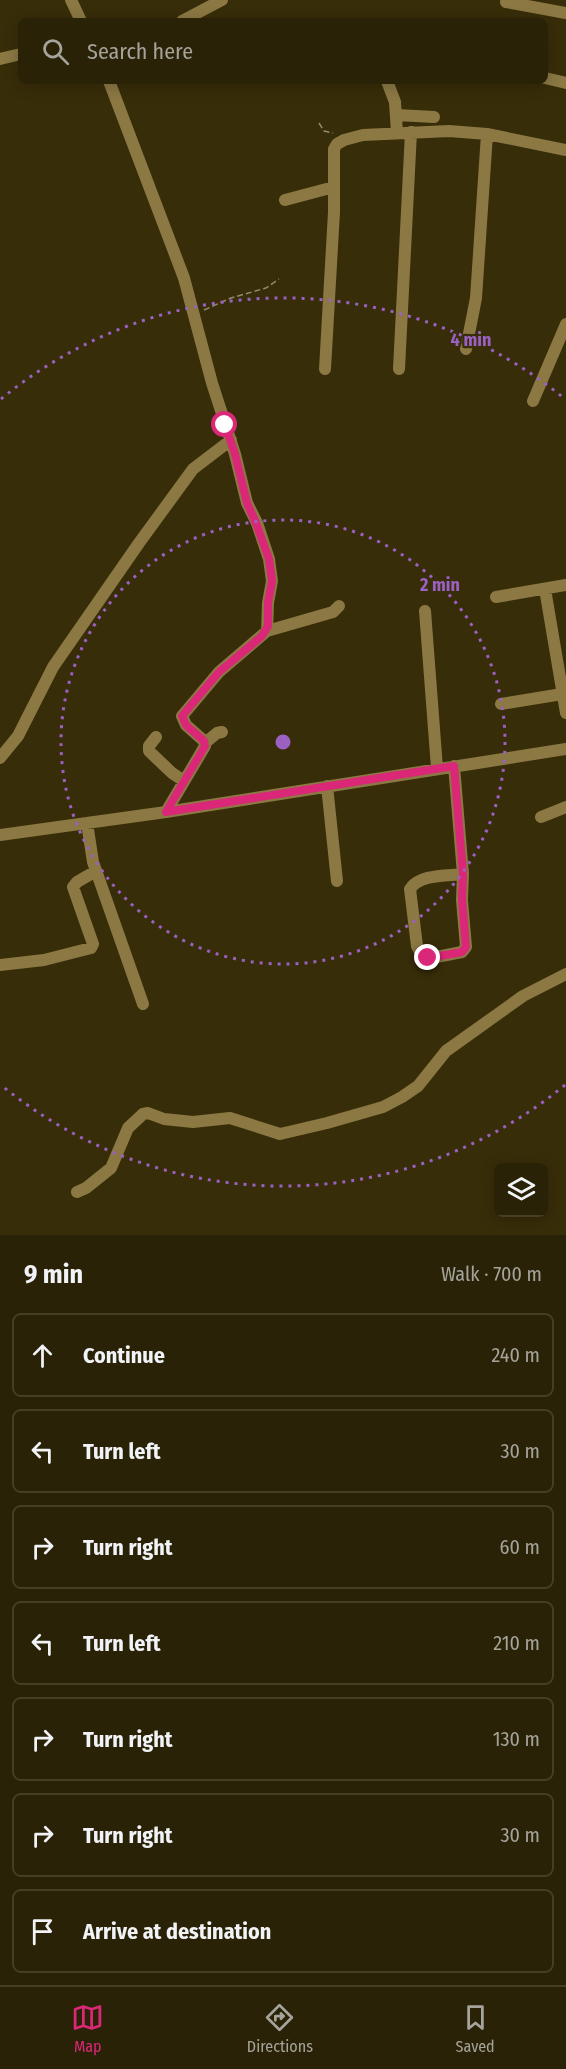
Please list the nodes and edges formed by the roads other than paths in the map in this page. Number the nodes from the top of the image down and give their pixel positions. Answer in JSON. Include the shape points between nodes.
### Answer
{"nodes":[{"id":1,"x":70,"y":0,"type":"edge"},
{"id":2,"x":222,"y":0,"type":"edge"},
{"id":3,"x":506,"y":2,"type":"dead end"},
{"id":4,"x":566,"y":13,"type":"edge"},
{"id":5,"x":79,"y":18,"type":"edge"},
{"id":6,"x":188,"y":18,"type":"edge"},
{"id":7,"x":18,"y":55,"type":"edge"},
{"id":8,"x":0,"y":59,"type":"edge"},
{"id":9,"x":548,"y":79,"type":"edge"},
{"id":10,"x":566,"y":83,"type":"edge"},
{"id":11,"x":111,"y":84,"type":"edge"},
{"id":12,"x":388,"y":84,"type":"edge"},
{"id":13,"x":397,"y":115,"type":"junction"},
{"id":14,"x":434,"y":117,"type":"dead end"},
{"id":15,"x":411,"y":132,"type":"junction"},
{"id":16,"x":397,"y":133,"type":"junction"},
{"id":17,"x":487,"y":134,"type":"junction"},
{"id":18,"x":566,"y":150,"type":"edge"},
{"id":19,"x":334,"y":187,"type":"junction"},
{"id":20,"x":285,"y":200,"type":"dead end"},
{"id":21,"x":566,"y":324,"type":"edge"},
{"id":22,"x":466,"y":349,"type":"dead end"},
{"id":23,"x":325,"y":369,"type":"dead end"},
{"id":24,"x":399,"y":369,"type":"dead end"},
{"id":25,"x":533,"y":401,"type":"dead end"},
{"id":26,"x":231,"y":440,"type":"junction"},
{"id":27,"x":566,"y":585,"type":"edge"},
{"id":28,"x":545,"y":589,"type":"junction"},
{"id":29,"x":496,"y":597,"type":"dead end"},
{"id":30,"x":339,"y":606,"type":"dead end"},
{"id":31,"x":424,"y":611,"type":"dead end"},
{"id":32,"x":267,"y":631,"type":"junction"},
{"id":33,"x":562,"y":694,"type":"junction"},
{"id":34,"x":501,"y":704,"type":"dead end"},
{"id":35,"x":566,"y":713,"type":"edge"},
{"id":36,"x":222,"y":732,"type":"dead end"},
{"id":37,"x":156,"y":737,"type":"dead end"},
{"id":38,"x":205,"y":743,"type":"junction"},
{"id":39,"x":566,"y":749,"type":"edge"},
{"id":40,"x":2,"y":754,"type":"edge"},
{"id":41,"x":454,"y":766,"type":"junction"},
{"id":42,"x":437,"y":768,"type":"junction"},
{"id":43,"x":184,"y":781,"type":"junction"},
{"id":44,"x":327,"y":786,"type":"junction"},
{"id":45,"x":566,"y":807,"type":"edge"},
{"id":46,"x":166,"y":812,"type":"junction"},
{"id":47,"x":541,"y":817,"type":"dead end"},
{"id":48,"x":87,"y":823,"type":"junction"},
{"id":49,"x":0,"y":835,"type":"edge"},
{"id":50,"x":96,"y":871,"type":"junction"},
{"id":51,"x":463,"y":874,"type":"junction"},
{"id":52,"x":337,"y":881,"type":"dead end"},
{"id":53,"x":0,"y":965,"type":"edge"},
{"id":54,"x":566,"y":974,"type":"edge"},
{"id":55,"x":143,"y":1004,"type":"dead end"},
{"id":56,"x":76,"y":1192,"type":"dead end"}],
"edges":[{"from":1,"to":5,"type":"street"},
{"from":2,"to":6,"type":"street"},
{"from":3,"to":4,"type":"street"},
{"from":7,"to":8,"type":"street"},
{"from":9,"to":10,"type":"street"},
{"from":11,"to":26,"type":"street","via":[[171,242]]},
{"from":12,"to":13,"type":"street"},
{"from":13,"to":14,"type":"street"},
{"from":13,"to":16,"type":"street"},
{"from":15,"to":16,"type":"street"},
{"from":15,"to":17,"type":"street"},
{"from":15,"to":24,"type":"street"},
{"from":16,"to":19,"type":"street","via":[[363,135],[337,144]]},
{"from":17,"to":18,"type":"street"},
{"from":17,"to":22,"type":"street","via":[[477,288]]},
{"from":19,"to":20,"type":"street"},
{"from":19,"to":23,"type":"street"},
{"from":21,"to":25,"type":"street"},
{"from":26,"to":32,"type":"street","via":[[247,503],[269,559],[272,581]]},
{"from":26,"to":40,"type":"street","via":[[193,469],[139,543],[53,667],[18,736]]},
{"from":27,"to":28,"type":"street"},
{"from":28,"to":29,"type":"street"},
{"from":28,"to":33,"type":"street"},
{"from":30,"to":32,"type":"street","via":[[333,612]]},
{"from":31,"to":42,"type":"street"},
{"from":32,"to":38,"type":"street","via":[[219,672],[182,716]]},
{"from":33,"to":34,"type":"street"},
{"from":33,"to":35,"type":"street"},
{"from":36,"to":38,"type":"street"},
{"from":37,"to":43,"type":"street","via":[[149,751]]},
{"from":38,"to":43,"type":"street"},
{"from":39,"to":41,"type":"street"},
{"from":41,"to":42,"type":"street"},
{"from":41,"to":51,"type":"street"},
{"from":42,"to":44,"type":"street"},
{"from":43,"to":46,"type":"street"},
{"from":44,"to":46,"type":"street"},
{"from":44,"to":52,"type":"street"},
{"from":45,"to":47,"type":"street"},
{"from":46,"to":48,"type":"street"},
{"from":48,"to":49,"type":"street"},
{"from":48,"to":50,"type":"street"},
{"from":50,"to":53,"type":"street","via":[[73,887],[93,944],[91,948],[44,960]]},
{"from":50,"to":55,"type":"street"},
{"from":51,"to":51,"type":"street","via":[[466,947],[462,952],[426,959],[417,946],[410,889],[420,879]]},
{"from":54,"to":56,"type":"street","via":[[523,996],[446,1051],[418,1086],[383,1107],[280,1134],[230,1118],[193,1122],[143,1114],[128,1128],[111,1168]]}]}
